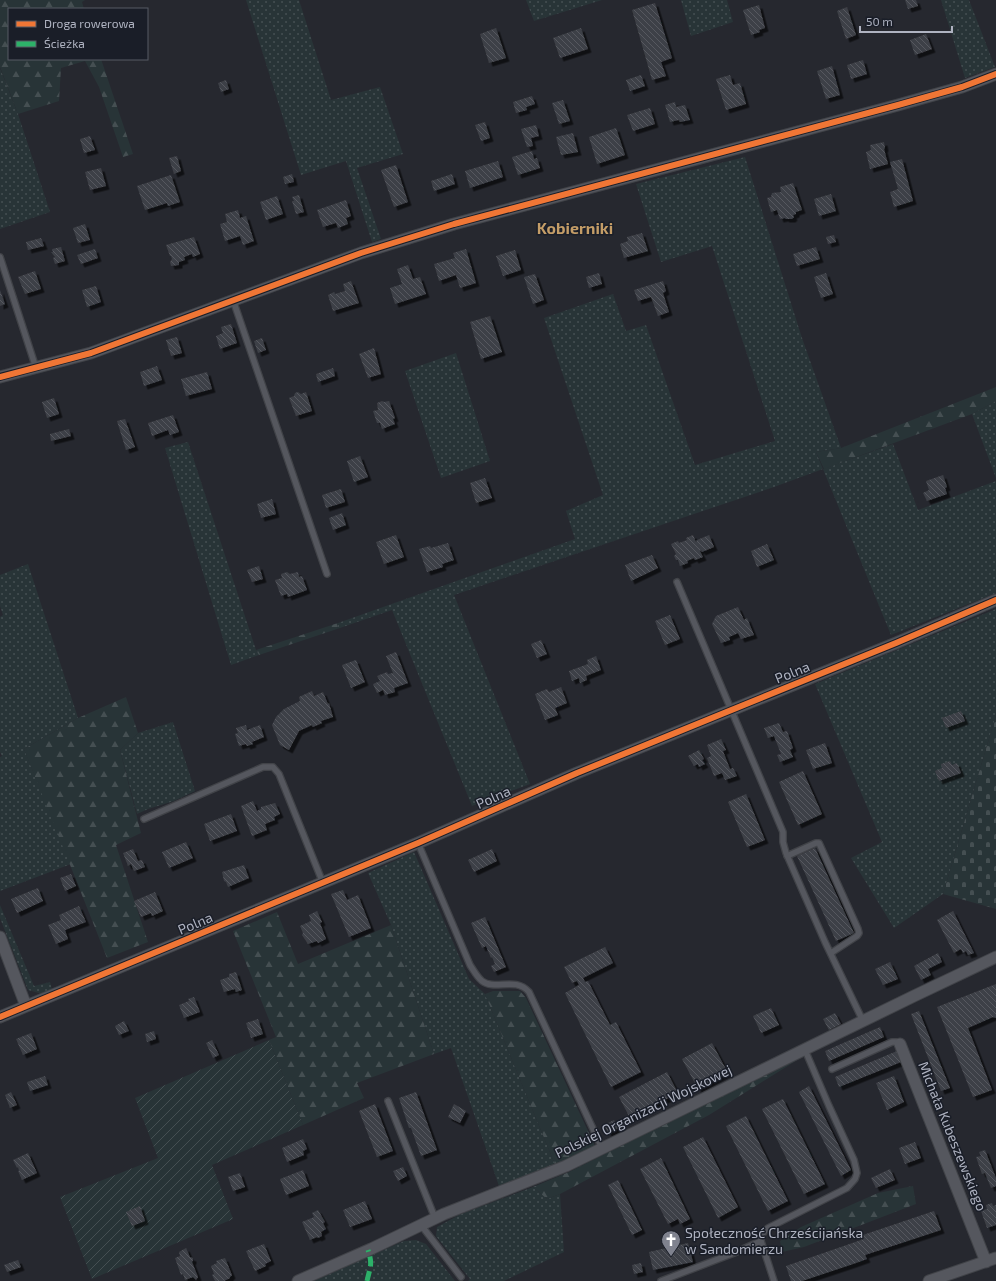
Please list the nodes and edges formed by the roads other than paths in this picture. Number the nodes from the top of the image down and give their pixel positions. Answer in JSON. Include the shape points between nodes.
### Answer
{"nodes":[{"id":1,"x":996,"y":74,"type":"edge"},
{"id":2,"x":0,"y":257,"type":"edge"},
{"id":3,"x":233,"y":300,"type":"junction"},
{"id":4,"x":36,"y":368,"type":"junction"},
{"id":5,"x":0,"y":377,"type":"edge"},
{"id":6,"x":327,"y":574,"type":"dead end"},
{"id":7,"x":677,"y":582,"type":"dead end"},
{"id":8,"x":996,"y":600,"type":"edge"},
{"id":9,"x":731,"y":711,"type":"junction"},
{"id":10,"x":144,"y":819,"type":"dead end"},
{"id":11,"x":418,"y":843,"type":"junction"},
{"id":12,"x":787,"y":856,"type":"junction"},
{"id":13,"x":323,"y":883,"type":"junction"},
{"id":14,"x":0,"y":937,"type":"edge"},
{"id":15,"x":831,"y":953,"type":"junction"},
{"id":16,"x":996,"y":957,"type":"edge"},
{"id":17,"x":26,"y":1006,"type":"junction"},
{"id":18,"x":0,"y":1017,"type":"edge"},
{"id":19,"x":863,"y":1021,"type":"junction"},
{"id":20,"x":900,"y":1044,"type":"joint"},
{"id":21,"x":805,"y":1050,"type":"junction"},
{"id":22,"x":832,"y":1069,"type":"dead end"},
{"id":23,"x":388,"y":1101,"type":"dead end"},
{"id":24,"x":602,"y":1148,"type":"junction"},
{"id":25,"x":435,"y":1218,"type":"junction"},
{"id":26,"x":420,"y":1225,"type":"junction"},
{"id":27,"x":760,"y":1241,"type":"junction"},
{"id":28,"x":991,"y":1260,"type":"edge"},
{"id":29,"x":461,"y":1277,"type":"dead end"},
{"id":30,"x":298,"y":1281,"type":"edge"},
{"id":31,"x":661,"y":1281,"type":"edge"},
{"id":32,"x":774,"y":1281,"type":"edge"},
{"id":33,"x":929,"y":1281,"type":"edge"}],
"edges":[{"from":1,"to":3,"type":"street","via":[[962,87],[898,105],[454,224],[361,253]]},
{"from":2,"to":4,"type":"lane"},
{"from":3,"to":4,"type":"street","via":[[91,353]]},
{"from":3,"to":6,"type":"lane"},
{"from":4,"to":5,"type":"street"},
{"from":7,"to":9,"type":"lane"},
{"from":8,"to":9,"type":"street","name":"Polna"},
{"from":9,"to":11,"type":"street","name":"Polna","via":[[577,773]]},
{"from":9,"to":12,"type":"lane","via":[[783,832]]},
{"from":10,"to":13,"type":"lane","via":[[263,766],[273,767],[279,774]]},
{"from":11,"to":13,"type":"street","name":"Polna"},
{"from":11,"to":24,"type":"lane","via":[[476,975],[483,982],[517,984],[529,992]]},
{"from":12,"to":15,"type":"lane"},
{"from":12,"to":15,"type":"lane","via":[[819,843],[859,933]]},
{"from":13,"to":17,"type":"street","name":"Polna"},
{"from":14,"to":17,"type":"street"},
{"from":15,"to":19,"type":"lane"},
{"from":16,"to":19,"type":"street","name":"Polskiej Organizacji Wojskowej"},
{"from":17,"to":18,"type":"street","name":"Polna"},
{"from":19,"to":21,"type":"street","name":"Polskiej Organizacji Wojskowej"},
{"from":20,"to":22,"type":"lane","via":[[892,1042]]},
{"from":20,"to":28,"type":"street","name":"Michała Kubeszewskiego"},
{"from":21,"to":24,"type":"street","name":"Polskiej Organizacji Wojskowej"},
{"from":21,"to":27,"type":"lane","via":[[854,1160],[855,1179],[847,1188],[768,1228]]},
{"from":23,"to":25,"type":"lane"},
{"from":24,"to":25,"type":"street","name":"Polskiej Organizacji Wojskowej","via":[[566,1166]]},
{"from":25,"to":26,"type":"street","name":"Polskiej Organizacji Wojskowej"},
{"from":26,"to":29,"type":"lane"},
{"from":26,"to":30,"type":"street","name":"Polskiej Organizacji Wojskowej"},
{"from":27,"to":31,"type":"lane"},
{"from":27,"to":32,"type":"lane"},
{"from":28,"to":33,"type":"street"}]}
